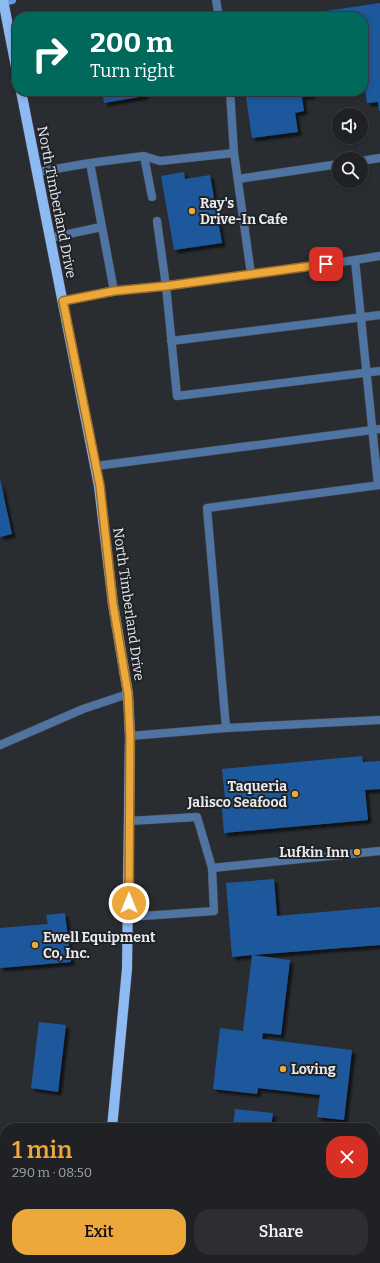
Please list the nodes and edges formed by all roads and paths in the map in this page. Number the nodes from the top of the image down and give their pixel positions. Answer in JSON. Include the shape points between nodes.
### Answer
{"nodes":[{"id":1,"x":216,"y":0,"type":"edge"},
{"id":2,"x":4,"y":1,"type":"edge"},
{"id":3,"x":218,"y":12,"type":"edge"},
{"id":4,"x":12,"y":45,"type":"edge"},
{"id":5,"x":22,"y":96,"type":"edge"},
{"id":6,"x":230,"y":96,"type":"edge"},
{"id":7,"x":234,"y":153,"type":"junction"},
{"id":8,"x":144,"y":156,"type":"junction"},
{"id":9,"x":380,"y":158,"type":"edge"},
{"id":10,"x":368,"y":160,"type":"edge"},
{"id":11,"x":90,"y":162,"type":"junction"},
{"id":12,"x":332,"y":165,"type":"edge"},
{"id":13,"x":38,"y":172,"type":"junction"},
{"id":14,"x":238,"y":180,"type":"junction"},
{"id":15,"x":152,"y":197,"type":"dead end"},
{"id":16,"x":157,"y":221,"type":"dead end"},
{"id":17,"x":101,"y":228,"type":"junction"},
{"id":18,"x":50,"y":238,"type":"junction"},
{"id":19,"x":380,"y":256,"type":"edge"},
{"id":20,"x":355,"y":260,"type":"junction"},
{"id":21,"x":251,"y":274,"type":"junction"},
{"id":22,"x":166,"y":286,"type":"junction"},
{"id":23,"x":114,"y":291,"type":"junction"},
{"id":24,"x":63,"y":301,"type":"junction"},
{"id":25,"x":380,"y":315,"type":"edge"},
{"id":26,"x":361,"y":318,"type":"junction"},
{"id":27,"x":171,"y":341,"type":"junction"},
{"id":28,"x":380,"y":371,"type":"edge"},
{"id":29,"x":366,"y":372,"type":"junction"},
{"id":30,"x":376,"y":429,"type":"edge"},
{"id":31,"x":96,"y":466,"type":"junction"},
{"id":32,"x":379,"y":485,"type":"edge"},
{"id":33,"x":128,"y":694,"type":"junction"},
{"id":34,"x":380,"y":720,"type":"edge"},
{"id":35,"x":226,"y":728,"type":"junction"},
{"id":36,"x":130,"y":736,"type":"junction"},
{"id":37,"x":0,"y":745,"type":"edge"},
{"id":38,"x":129,"y":820,"type":"junction"},
{"id":39,"x":380,"y":851,"type":"edge"},
{"id":40,"x":212,"y":868,"type":"junction"},
{"id":41,"x":129,"y":917,"type":"junction"},
{"id":42,"x":113,"y":1123,"type":"edge"}],
"edges":[{"from":1,"to":3,"type":"street"},
{"from":2,"to":4,"type":"main road"},
{"from":5,"to":13,"type":"main road","name":"North Timberland Drive"},
{"from":6,"to":7,"type":"street"},
{"from":7,"to":8,"type":"street","via":[[160,161]]},
{"from":7,"to":14,"type":"street"},
{"from":8,"to":11,"type":"street"},
{"from":8,"to":15,"type":"street"},
{"from":9,"to":10,"type":"street"},
{"from":11,"to":13,"type":"street"},
{"from":11,"to":17,"type":"street"},
{"from":12,"to":14,"type":"street"},
{"from":13,"to":18,"type":"main road","name":"North Timberland Drive"},
{"from":14,"to":21,"type":"street"},
{"from":16,"to":22,"type":"street"},
{"from":17,"to":18,"type":"street"},
{"from":17,"to":23,"type":"street"},
{"from":18,"to":24,"type":"main road","name":"North Timberland Drive"},
{"from":19,"to":20,"type":"street"},
{"from":20,"to":21,"type":"street"},
{"from":20,"to":26,"type":"street"},
{"from":21,"to":22,"type":"street"},
{"from":22,"to":23,"type":"street"},
{"from":22,"to":27,"type":"street"},
{"from":23,"to":24,"type":"street"},
{"from":24,"to":31,"type":"main road","name":"North Timberland Drive"},
{"from":25,"to":26,"type":"street"},
{"from":26,"to":27,"type":"street"},
{"from":26,"to":29,"type":"street"},
{"from":27,"to":29,"type":"street","via":[[177,396]]},
{"from":28,"to":29,"type":"street"},
{"from":29,"to":30,"type":"street"},
{"from":30,"to":31,"type":"street"},
{"from":30,"to":32,"type":"street"},
{"from":31,"to":33,"type":"main road","name":"North Timberland Drive","via":[[113,604]]},
{"from":32,"to":35,"type":"street","via":[[207,508]]},
{"from":33,"to":36,"type":"main road","name":"North Timberland Drive"},
{"from":33,"to":37,"type":"street","via":[[83,709]]},
{"from":34,"to":35,"type":"street"},
{"from":35,"to":36,"type":"street"},
{"from":36,"to":38,"type":"main road","name":"North Timberland Drive"},
{"from":38,"to":40,"type":"street","via":[[197,817]]},
{"from":38,"to":41,"type":"main road","name":"North Timberland Drive"},
{"from":39,"to":40,"type":"street"},
{"from":40,"to":41,"type":"street","via":[[214,911]]},
{"from":41,"to":42,"type":"main road","name":"North Timberland Drive","via":[[128,969]]}]}
